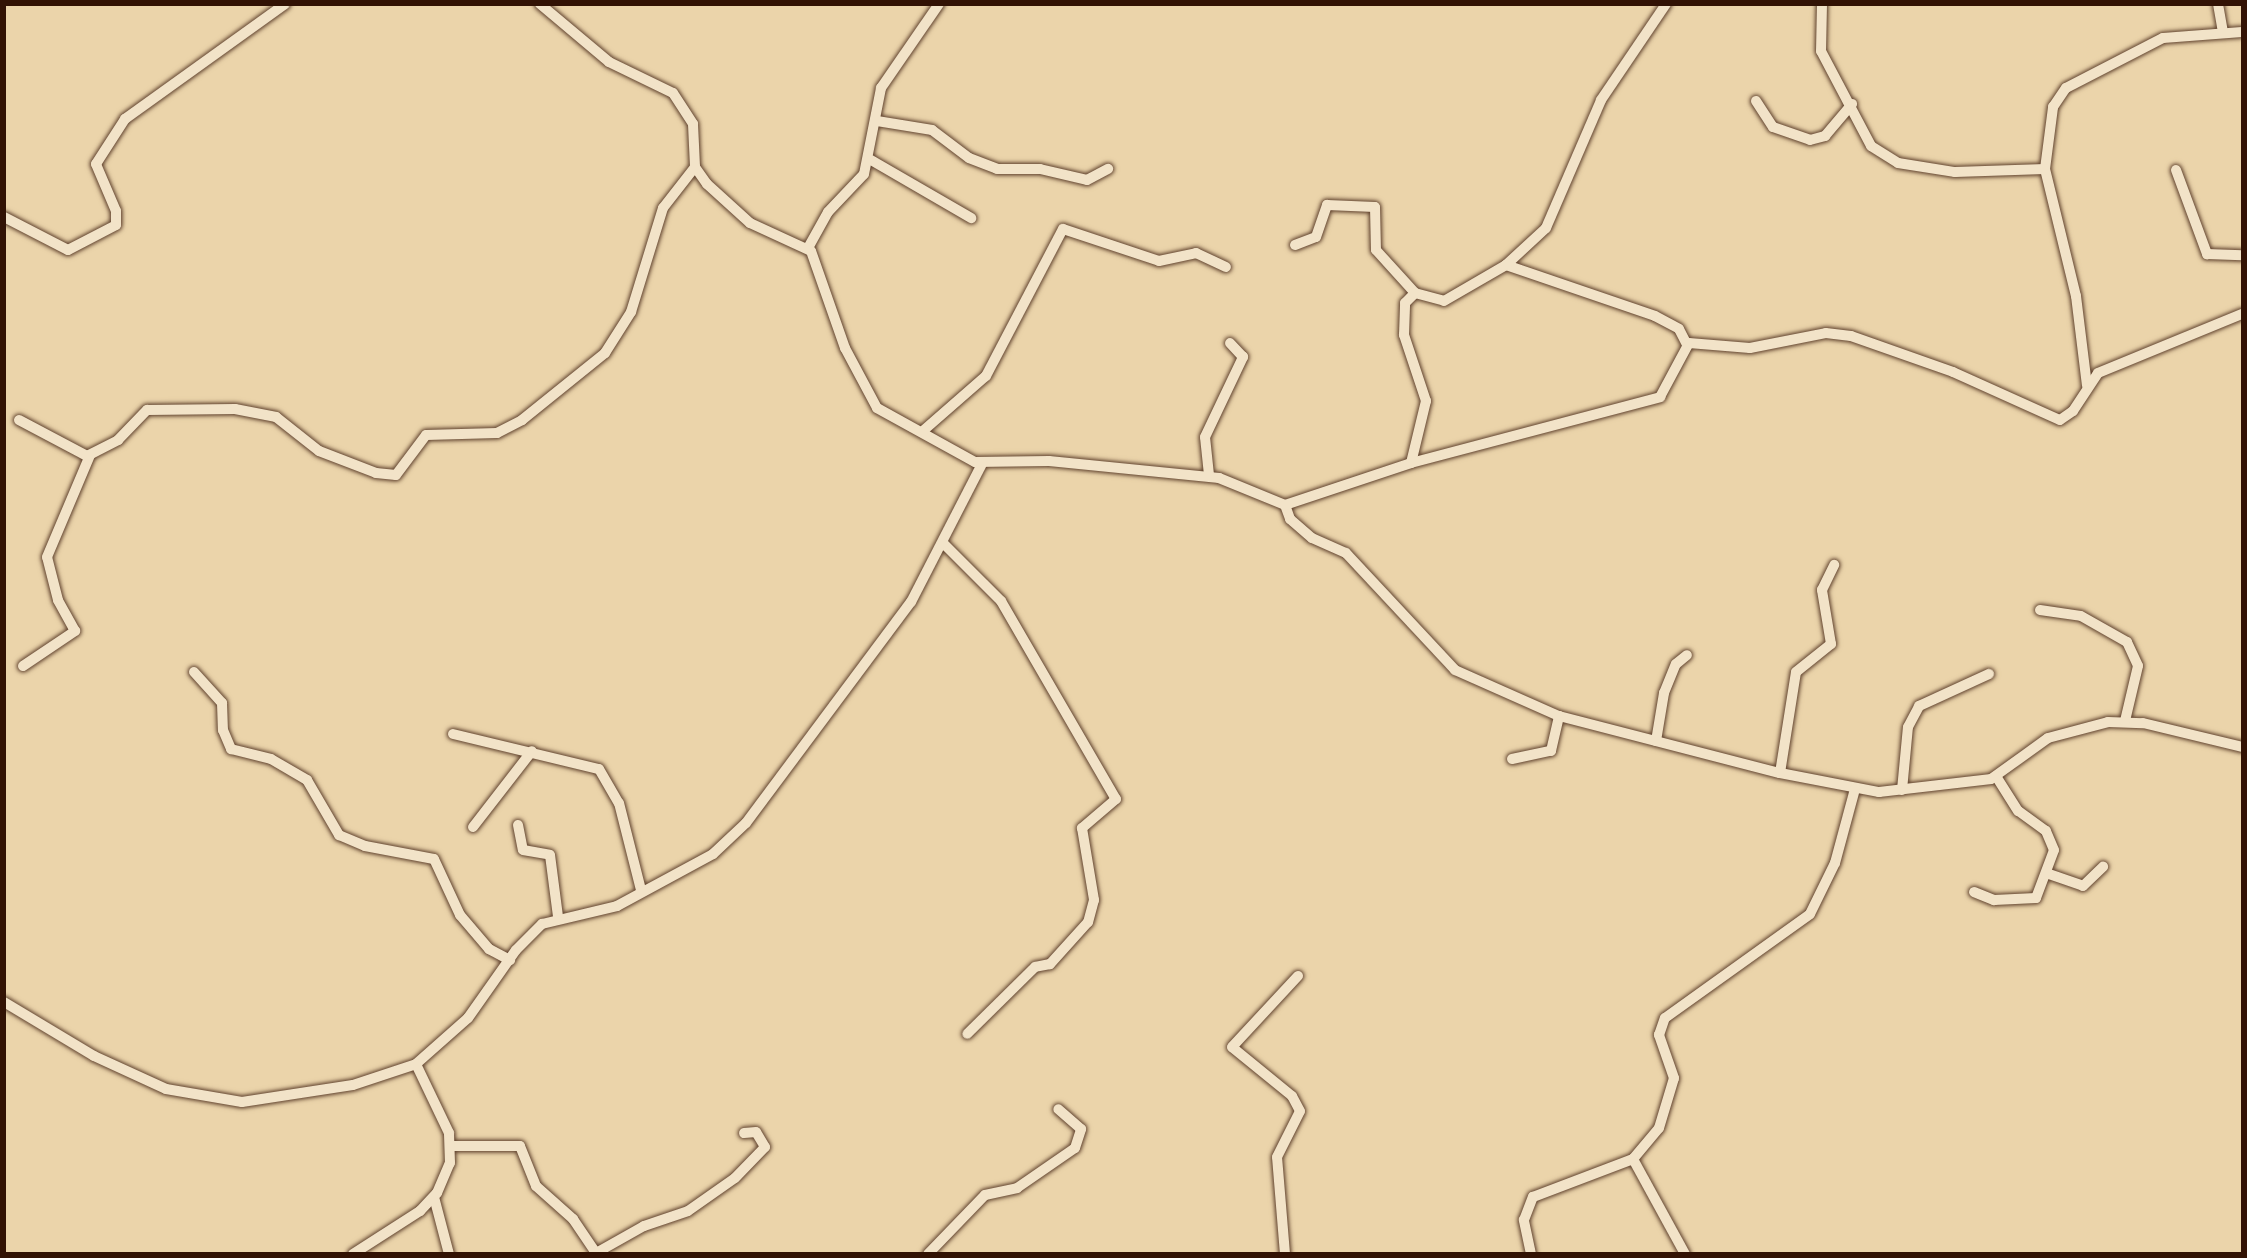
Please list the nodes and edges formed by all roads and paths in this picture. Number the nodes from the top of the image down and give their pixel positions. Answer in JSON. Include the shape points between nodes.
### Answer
{"nodes":[{"id":1,"x":285,"y":4,"type":"edge"},
{"id":2,"x":540,"y":4,"type":"edge"},
{"id":3,"x":939,"y":4,"type":"edge"},
{"id":4,"x":1666,"y":4,"type":"edge"},
{"id":5,"x":1822,"y":4,"type":"edge"},
{"id":6,"x":2218,"y":4,"type":"edge"},
{"id":7,"x":2223,"y":31,"type":"junction"},
{"id":8,"x":2242,"y":32,"type":"edge"},
{"id":9,"x":1756,"y":101,"type":"dead end"},
{"id":10,"x":1852,"y":104,"type":"junction"},
{"id":11,"x":877,"y":121,"type":"junction"},
{"id":12,"x":871,"y":160,"type":"junction"},
{"id":13,"x":695,"y":167,"type":"junction"},
{"id":14,"x":1108,"y":169,"type":"dead end"},
{"id":15,"x":2045,"y":169,"type":"junction"},
{"id":16,"x":2176,"y":170,"type":"dead end"},
{"id":17,"x":4,"y":217,"type":"edge"},
{"id":18,"x":971,"y":218,"type":"dead end"},
{"id":19,"x":1296,"y":245,"type":"dead end"},
{"id":20,"x":808,"y":248,"type":"junction"},
{"id":21,"x":2242,"y":255,"type":"edge"},
{"id":22,"x":1506,"y":265,"type":"junction"},
{"id":23,"x":1226,"y":267,"type":"dead end"},
{"id":24,"x":1415,"y":293,"type":"junction"},
{"id":25,"x":2242,"y":314,"type":"edge"},
{"id":26,"x":1230,"y":343,"type":"dead end"},
{"id":27,"x":1687,"y":345,"type":"junction"},
{"id":28,"x":2087,"y":385,"type":"junction"},
{"id":29,"x":19,"y":420,"type":"dead end"},
{"id":30,"x":924,"y":430,"type":"junction"},
{"id":31,"x":90,"y":455,"type":"junction"},
{"id":32,"x":1410,"y":463,"type":"junction"},
{"id":33,"x":982,"y":464,"type":"junction"},
{"id":34,"x":1209,"y":475,"type":"junction"},
{"id":35,"x":1285,"y":505,"type":"junction"},
{"id":36,"x":943,"y":543,"type":"junction"},
{"id":37,"x":1834,"y":565,"type":"dead end"},
{"id":38,"x":2040,"y":610,"type":"dead end"},
{"id":39,"x":1687,"y":655,"type":"dead end"},
{"id":40,"x":23,"y":666,"type":"dead end"},
{"id":41,"x":194,"y":672,"type":"dead end"},
{"id":42,"x":1989,"y":674,"type":"dead end"},
{"id":43,"x":1559,"y":716,"type":"junction"},
{"id":44,"x":2125,"y":721,"type":"junction"},
{"id":45,"x":453,"y":734,"type":"dead end"},
{"id":46,"x":1656,"y":741,"type":"junction"},
{"id":47,"x":2242,"y":747,"type":"edge"},
{"id":48,"x":532,"y":751,"type":"junction"},
{"id":49,"x":1512,"y":759,"type":"dead end"},
{"id":50,"x":1780,"y":773,"type":"junction"},
{"id":51,"x":1996,"y":776,"type":"junction"},
{"id":52,"x":1855,"y":789,"type":"junction"},
{"id":53,"x":1902,"y":790,"type":"junction"},
{"id":54,"x":518,"y":825,"type":"dead end"},
{"id":55,"x":473,"y":827,"type":"dead end"},
{"id":56,"x":2103,"y":867,"type":"dead end"},
{"id":57,"x":2049,"y":874,"type":"junction"},
{"id":58,"x":641,"y":890,"type":"junction"},
{"id":59,"x":1974,"y":892,"type":"dead end"},
{"id":60,"x":558,"y":917,"type":"junction"},
{"id":61,"x":510,"y":960,"type":"junction"},
{"id":62,"x":1298,"y":976,"type":"dead end"},
{"id":63,"x":4,"y":1002,"type":"edge"},
{"id":64,"x":967,"y":1034,"type":"dead end"},
{"id":65,"x":416,"y":1064,"type":"junction"},
{"id":66,"x":1058,"y":1109,"type":"dead end"},
{"id":67,"x":744,"y":1133,"type":"dead end"},
{"id":68,"x":452,"y":1146,"type":"junction"},
{"id":69,"x":1633,"y":1160,"type":"junction"},
{"id":70,"x":434,"y":1197,"type":"junction"},
{"id":71,"x":353,"y":1254,"type":"edge"},
{"id":72,"x":449,"y":1254,"type":"edge"},
{"id":73,"x":928,"y":1254,"type":"edge"},
{"id":74,"x":1285,"y":1254,"type":"edge"},
{"id":75,"x":1531,"y":1254,"type":"edge"},
{"id":76,"x":1685,"y":1254,"type":"edge"}],
"edges":[{"from":1,"to":17,"type":"street","via":[[125,119],[96,164],[116,210],[116,225],[69,250]]},
{"from":2,"to":13,"type":"street","via":[[609,62],[673,93],[693,124]]},
{"from":3,"to":11,"type":"street","via":[[885,79]]},
{"from":4,"to":22,"type":"street","via":[[1601,100],[1554,216]]},
{"from":5,"to":10,"type":"street","via":[[1821,51]]},
{"from":6,"to":7,"type":"street"},
{"from":7,"to":8,"type":"street"},
{"from":7,"to":15,"type":"street","via":[[2163,38],[2067,88],[2053,106]]},
{"from":9,"to":10,"type":"street","via":[[1773,127],[1809,140],[1825,136]]},
{"from":10,"to":15,"type":"street","via":[[1871,146],[1898,163],[1954,172]]},
{"from":11,"to":12,"type":"street"},
{"from":11,"to":14,"type":"street","via":[[932,130],[969,158],[997,169],[1040,169],[1087,180]]},
{"from":12,"to":18,"type":"street"},
{"from":12,"to":20,"type":"street","via":[[855,186],[828,212]]},
{"from":13,"to":20,"type":"street","via":[[744,220]]},
{"from":13,"to":31,"type":"street","via":[[663,208],[642,284],[618,339],[511,426],[483,435],[430,434],[401,473],[384,476],[319,451],[276,417],[165,406],[147,410],[117,440]]},
{"from":15,"to":28,"type":"street","via":[[2076,296]]},
{"from":16,"to":21,"type":"street","via":[[2207,254]]},
{"from":19,"to":24,"type":"street","via":[[1316,237],[1327,205],[1375,207],[1376,250]]},
{"from":20,"to":30,"type":"street","via":[[844,348],[872,402],[883,413]]},
{"from":22,"to":24,"type":"street","via":[[1444,301]]},
{"from":22,"to":27,"type":"street","via":[[1655,316],[1679,329]]},
{"from":23,"to":30,"type":"street","via":[[1196,253],[1159,261],[1063,229],[986,376]]},
{"from":24,"to":32,"type":"street","via":[[1405,303],[1402,321],[1426,401]]},
{"from":25,"to":28,"type":"street","via":[[2118,363]]},
{"from":26,"to":34,"type":"street","via":[[1243,357],[1205,437]]},
{"from":27,"to":28,"type":"street","via":[[1750,348],[1826,333],[1851,336],[1953,372],[2060,420],[2073,411]]},
{"from":27,"to":32,"type":"street","via":[[1660,396]]},
{"from":29,"to":31,"type":"street"},
{"from":30,"to":33,"type":"street"},
{"from":31,"to":40,"type":"street","via":[[47,557],[58,600],[75,631]]},
{"from":32,"to":35,"type":"street"},
{"from":33,"to":34,"type":"street","via":[[1049,461]]},
{"from":33,"to":36,"type":"street"},
{"from":34,"to":35,"type":"street"},
{"from":35,"to":43,"type":"street","via":[[1298,526],[1355,561],[1455,670]]},
{"from":36,"to":58,"type":"street","via":[[901,617],[746,823],[713,854]]},
{"from":36,"to":64,"type":"street","via":[[1001,601],[1116,802],[1082,828],[1094,900],[1088,922],[1050,964],[1035,967]]},
{"from":37,"to":50,"type":"street","via":[[1822,590],[1831,644],[1797,668]]},
{"from":38,"to":44,"type":"street","via":[[2081,616],[2127,642],[2138,666]]},
{"from":39,"to":46,"type":"street","via":[[1676,664],[1664,693]]},
{"from":41,"to":61,"type":"street","via":[[222,703],[223,730],[231,749],[271,759],[308,780],[331,829],[345,838],[434,859],[460,915],[489,949]]},
{"from":42,"to":53,"type":"street","via":[[1919,706],[1908,727]]},
{"from":43,"to":46,"type":"street"},
{"from":43,"to":49,"type":"street","via":[[1549,753]]},
{"from":44,"to":47,"type":"street"},
{"from":44,"to":51,"type":"street","via":[[2048,738]]},
{"from":45,"to":48,"type":"street"},
{"from":46,"to":50,"type":"street"},
{"from":48,"to":55,"type":"street"},
{"from":48,"to":58,"type":"street","via":[[594,766],[605,776],[619,803]]},
{"from":50,"to":52,"type":"street"},
{"from":51,"to":53,"type":"street"},
{"from":51,"to":57,"type":"street","via":[[2018,811],[2054,842]]},
{"from":52,"to":53,"type":"street"},
{"from":52,"to":69,"type":"street","via":[[1835,863],[1810,914],[1661,1024],[1672,1096],[1659,1128]]},
{"from":54,"to":60,"type":"street","via":[[523,850],[550,855]]},
{"from":56,"to":57,"type":"street","via":[[2083,886]]},
{"from":57,"to":59,"type":"street","via":[[2040,896],[2030,899],[1986,899]]},
{"from":58,"to":60,"type":"street","via":[[609,908]]},
{"from":60,"to":61,"type":"street","via":[[530,933]]},
{"from":61,"to":65,"type":"street","via":[[468,1018]]},
{"from":62,"to":74,"type":"street","via":[[1232,1047],[1292,1096],[1300,1110],[1277,1157]]},
{"from":63,"to":65,"type":"street","via":[[94,1056],[166,1089],[210,1097],[275,1101],[353,1085]]},
{"from":65,"to":68,"type":"street"},
{"from":66,"to":73,"type":"street","via":[[1082,1129],[1075,1148],[1017,1188],[985,1195]]},
{"from":67,"to":68,"type":"street","via":[[756,1131],[765,1147],[735,1178],[688,1211],[644,1226],[596,1253],[573,1219],[536,1186],[520,1146]]},
{"from":68,"to":70,"type":"street"},
{"from":69,"to":75,"type":"street","via":[[1533,1197],[1524,1220]]},
{"from":69,"to":76,"type":"street"},
{"from":70,"to":71,"type":"street"},
{"from":70,"to":72,"type":"street"}]}
